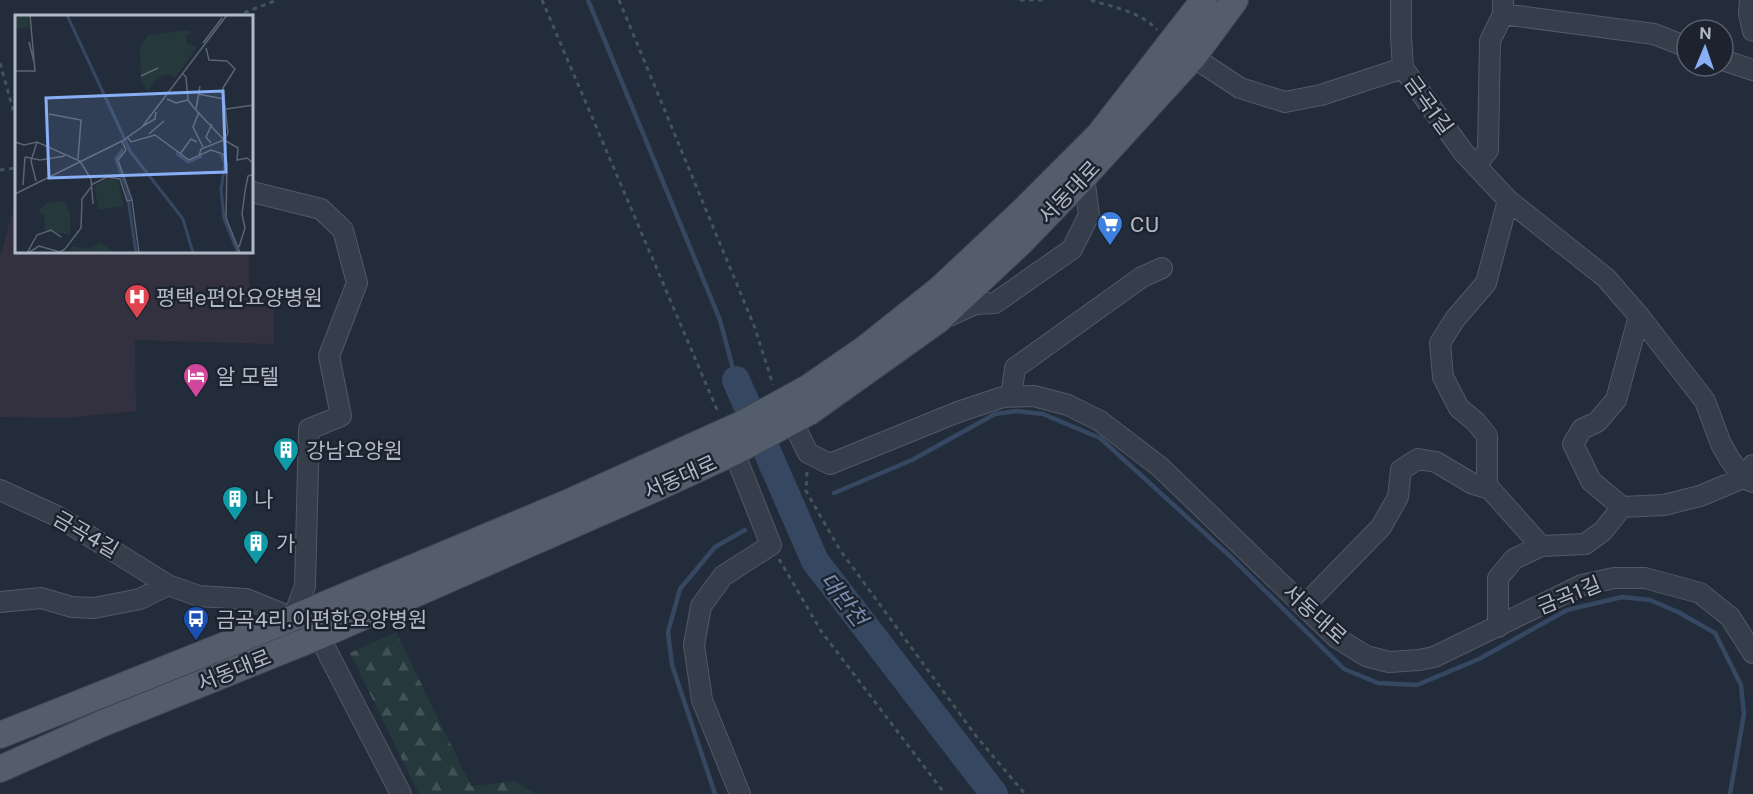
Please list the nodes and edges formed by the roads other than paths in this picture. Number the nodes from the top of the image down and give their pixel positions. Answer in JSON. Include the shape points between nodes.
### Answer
{"nodes":[{"id":1,"x":1204,"y":0,"type":"edge"},
{"id":2,"x":1235,"y":0,"type":"edge"},
{"id":3,"x":1401,"y":0,"type":"edge"},
{"id":4,"x":1750,"y":0,"type":"edge"},
{"id":5,"x":1503,"y":7,"type":"edge"},
{"id":6,"x":1753,"y":31,"type":"edge"},
{"id":7,"x":1675,"y":42,"type":"edge"},
{"id":8,"x":1193,"y":57,"type":"junction"},
{"id":9,"x":1735,"y":64,"type":"edge"},
{"id":10,"x":1403,"y":68,"type":"junction"},
{"id":11,"x":1753,"y":70,"type":"edge"},
{"id":12,"x":1476,"y":166,"type":"junction"},
{"id":13,"x":1084,"y":177,"type":"junction"},
{"id":14,"x":254,"y":192,"type":"edge"},
{"id":15,"x":1508,"y":200,"type":"junction"},
{"id":16,"x":1162,"y":268,"type":"dead end"},
{"id":17,"x":1638,"y":315,"type":"junction"},
{"id":18,"x":938,"y":320,"type":"junction"},
{"id":19,"x":1011,"y":396,"type":"junction"},
{"id":20,"x":780,"y":416,"type":"junction"},
{"id":21,"x":737,"y":439,"type":"junction"},
{"id":22,"x":1750,"y":475,"type":"edge"},
{"id":23,"x":1490,"y":489,"type":"junction"},
{"id":24,"x":0,"y":490,"type":"edge"},
{"id":25,"x":1622,"y":507,"type":"junction"},
{"id":26,"x":1541,"y":546,"type":"junction"},
{"id":27,"x":168,"y":585,"type":"junction"},
{"id":28,"x":0,"y":602,"type":"edge"},
{"id":29,"x":1304,"y":606,"type":"junction"},
{"id":30,"x":293,"y":618,"type":"junction"},
{"id":31,"x":1498,"y":627,"type":"junction"},
{"id":32,"x":318,"y":636,"type":"junction"},
{"id":33,"x":1753,"y":653,"type":"edge"},
{"id":34,"x":0,"y":735,"type":"edge"},
{"id":35,"x":0,"y":769,"type":"edge"},
{"id":36,"x":401,"y":794,"type":"edge"},
{"id":37,"x":740,"y":794,"type":"edge"}],
"edges":[{"from":1,"to":20,"type":"main road","name":"서동대로","via":[[1099,135],[940,289],[808,388]]},
{"from":2,"to":8,"type":"main road","name":"서동대로"},
{"from":3,"to":10,"type":"street","name":"금곡1길"},
{"from":4,"to":6,"type":"street"},
{"from":5,"to":7,"type":"street","name":"금곡1길","via":[[1654,34]]},
{"from":5,"to":12,"type":"street","name":"금곡1길","via":[[1490,41],[1488,150]]},
{"from":8,"to":10,"type":"street","via":[[1240,88],[1285,102],[1321,95]]},
{"from":8,"to":13,"type":"main road","name":"서동대로"},
{"from":9,"to":11,"type":"street"},
{"from":10,"to":12,"type":"street","name":"금곡1길"},
{"from":12,"to":15,"type":"street","name":"금곡1길"},
{"from":13,"to":18,"type":"main road","name":"서동대로"},
{"from":13,"to":18,"type":"street","via":[[1089,215],[1072,249],[994,303],[975,304]]},
{"from":14,"to":30,"type":"street","via":[[321,209],[343,230],[357,283],[329,356],[341,416],[309,429],[305,586]]},
{"from":15,"to":17,"type":"street","name":"금곡1길","via":[[1606,278]]},
{"from":15,"to":23,"type":"street","via":[[1486,283],[1455,319],[1440,344],[1443,377],[1459,408],[1487,435]]},
{"from":16,"to":19,"type":"street","via":[[1142,277],[1015,368]]},
{"from":17,"to":22,"type":"street","name":"금곡1길","via":[[1705,401],[1721,444]]},
{"from":17,"to":25,"type":"street","via":[[1616,400],[1597,422],[1582,429],[1573,444],[1591,481]]},
{"from":18,"to":20,"type":"main road","name":"서동대로","via":[[809,412]]},
{"from":19,"to":20,"type":"street","name":"서동대로","via":[[958,412],[830,465],[808,453]]},
{"from":19,"to":29,"type":"street","name":"서동대로","via":[[1034,396],[1068,405],[1100,421],[1160,467]]},
{"from":20,"to":21,"type":"main road","name":"서동대로"},
{"from":21,"to":30,"type":"main road","name":"서동대로","via":[[565,504]]},
{"from":21,"to":32,"type":"main road","name":"서동대로"},
{"from":21,"to":37,"type":"street","via":[[771,545],[723,576],[700,606],[694,645],[702,700]]},
{"from":22,"to":25,"type":"street","name":"금곡1길","via":[[1700,496],[1664,505]]},
{"from":23,"to":26,"type":"street"},
{"from":23,"to":29,"type":"street","via":[[1473,484],[1436,462],[1418,459],[1401,470],[1398,497],[1381,528]]},
{"from":24,"to":27,"type":"street","name":"금곡4길","via":[[57,516]]},
{"from":25,"to":26,"type":"street","name":"금곡1길","via":[[1603,531],[1585,544]]},
{"from":26,"to":31,"type":"street","name":"금곡1길","via":[[1514,559],[1498,578]]},
{"from":27,"to":28,"type":"street","via":[[140,600],[94,608],[72,607],[41,598]]},
{"from":27,"to":30,"type":"street","name":"금곡4길","via":[[199,596],[246,599]]},
{"from":29,"to":31,"type":"street","name":"서동대로","via":[[1337,638],[1366,656],[1389,662],[1434,657]]},
{"from":30,"to":32,"type":"street","name":"금곡4길"},
{"from":30,"to":34,"type":"main road","name":"서동대로"},
{"from":31,"to":33,"type":"street","name":"금곡1길","via":[[1582,585],[1614,578],[1645,578],[1700,593],[1730,617]]},
{"from":32,"to":35,"type":"main road","name":"서동대로"},
{"from":32,"to":36,"type":"street"}]}
